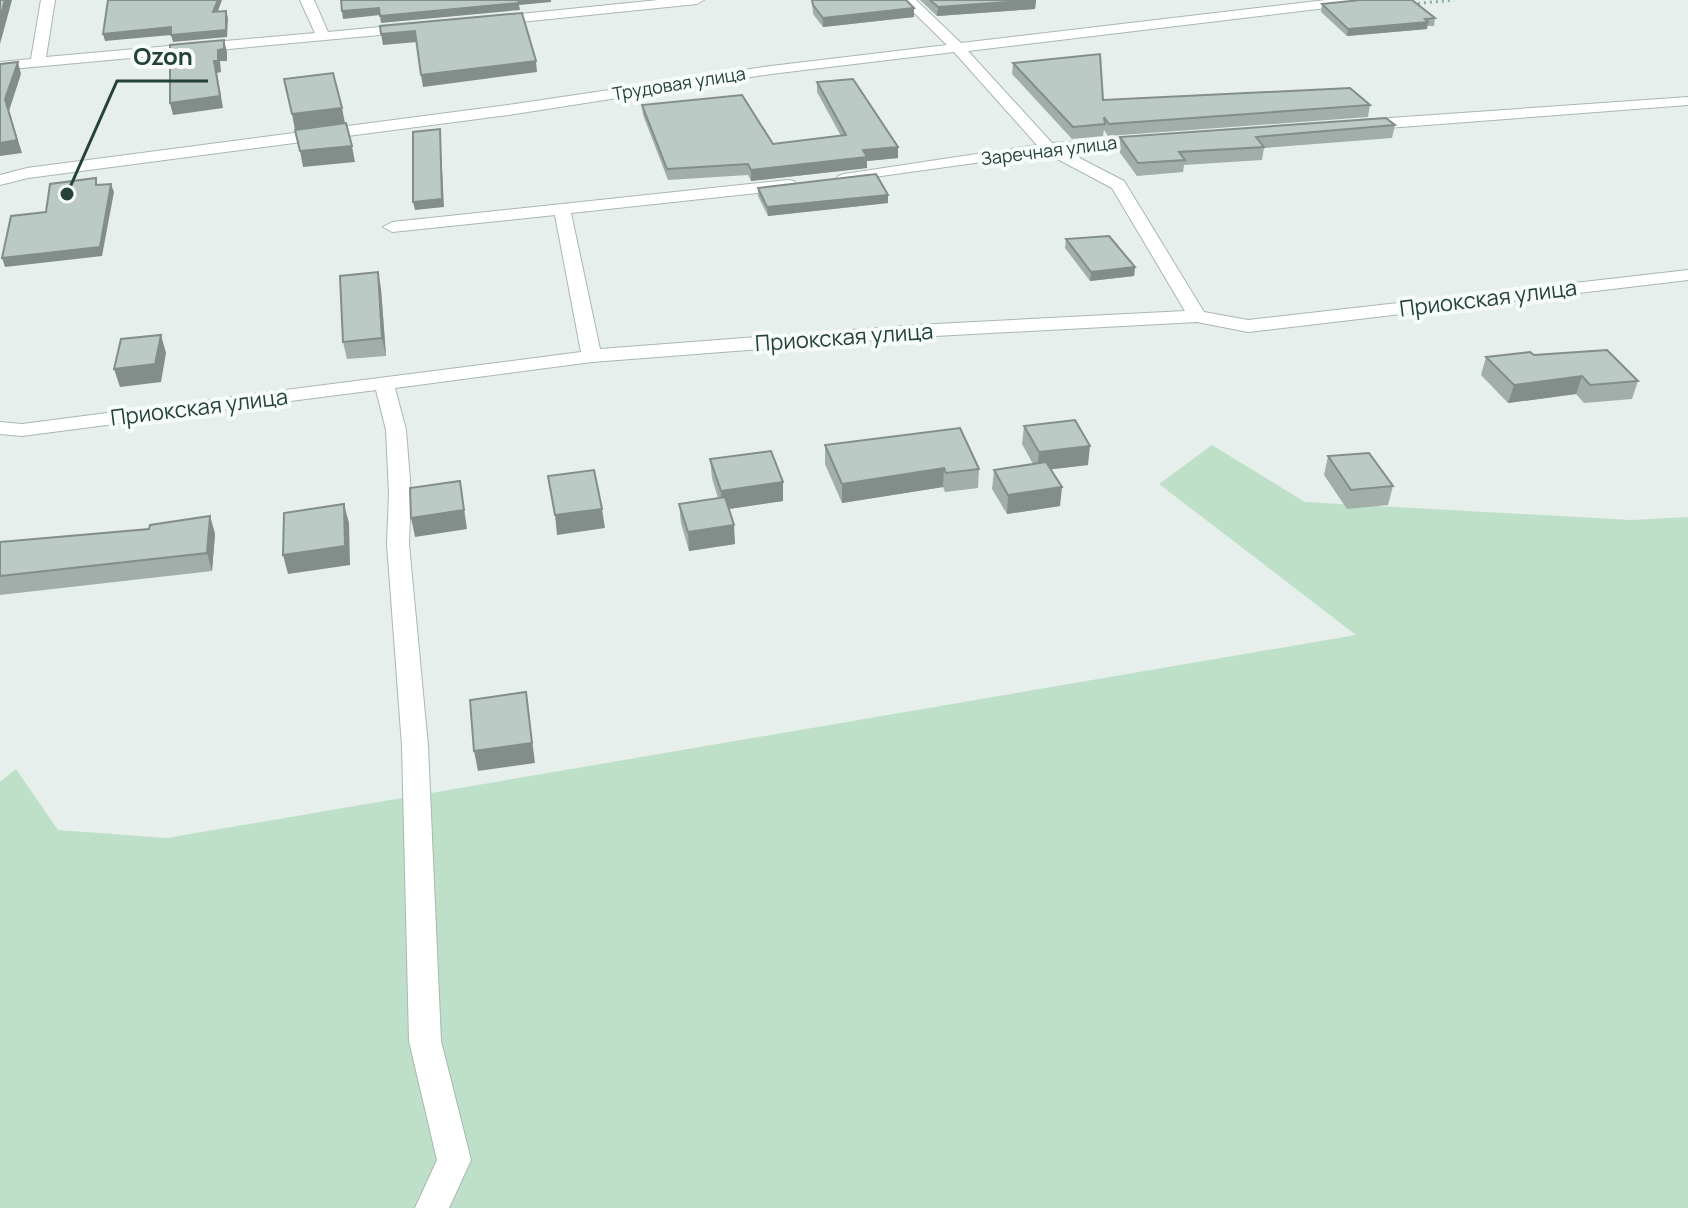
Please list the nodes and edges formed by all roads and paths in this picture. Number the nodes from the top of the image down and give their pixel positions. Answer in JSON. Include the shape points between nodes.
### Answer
{"nodes":[{"id":1,"x":48,"y":0,"type":"edge"},
{"id":2,"x":307,"y":0,"type":"edge"},
{"id":3,"x":697,"y":0,"type":"edge"},
{"id":4,"x":908,"y":0,"type":"edge"},
{"id":5,"x":1359,"y":0,"type":"edge"},
{"id":6,"x":480,"y":22,"type":"edge"},
{"id":7,"x":433,"y":26,"type":"edge"},
{"id":8,"x":323,"y":35,"type":"junction"},
{"id":9,"x":957,"y":47,"type":"junction"},
{"id":10,"x":38,"y":62,"type":"junction"},
{"id":11,"x":0,"y":66,"type":"edge"},
{"id":12,"x":1688,"y":101,"type":"edge"},
{"id":13,"x":1345,"y":126,"type":"edge"},
{"id":14,"x":1173,"y":139,"type":"edge"},
{"id":15,"x":1048,"y":148,"type":"junction"},
{"id":16,"x":0,"y":178,"type":"edge"},
{"id":17,"x":562,"y":209,"type":"junction"},
{"id":18,"x":392,"y":227,"type":"dead end"},
{"id":19,"x":1688,"y":275,"type":"edge"},
{"id":20,"x":1197,"y":316,"type":"junction"},
{"id":21,"x":592,"y":356,"type":"junction"},
{"id":22,"x":384,"y":383,"type":"junction"},
{"id":23,"x":0,"y":428,"type":"edge"},
{"id":24,"x":432,"y":1208,"type":"edge"}],
"edges":[{"from":1,"to":10,"type":"street"},
{"from":2,"to":8,"type":"street"},
{"from":3,"to":6,"type":"street"},
{"from":4,"to":9,"type":"street"},
{"from":5,"to":9,"type":"street","name":"Трудовая улица"},
{"from":7,"to":8,"type":"street"},
{"from":8,"to":10,"type":"street"},
{"from":9,"to":15,"type":"street"},
{"from":9,"to":16,"type":"street","name":"Трудовая улица"},
{"from":10,"to":11,"type":"street"},
{"from":12,"to":13,"type":"street"},
{"from":14,"to":15,"type":"street","name":"Заречная улица"},
{"from":15,"to":17,"type":"street","name":"Заречная улица","via":[[816,182]]},
{"from":15,"to":20,"type":"street","via":[[1118,185]]},
{"from":17,"to":18,"type":"street","name":"Заречная улица"},
{"from":17,"to":21,"type":"street"},
{"from":19,"to":20,"type":"street","name":"Приокская улица","via":[[1248,326]]},
{"from":20,"to":21,"type":"street","name":"Приокская улица"},
{"from":21,"to":22,"type":"street","name":"Приокская улица"},
{"from":22,"to":23,"type":"street","name":"Приокская улица","via":[[22,430]]},
{"from":22,"to":24,"type":"street","via":[[396,430],[400,493],[398,544],[415,746],[425,1041],[454,1160]]}]}
